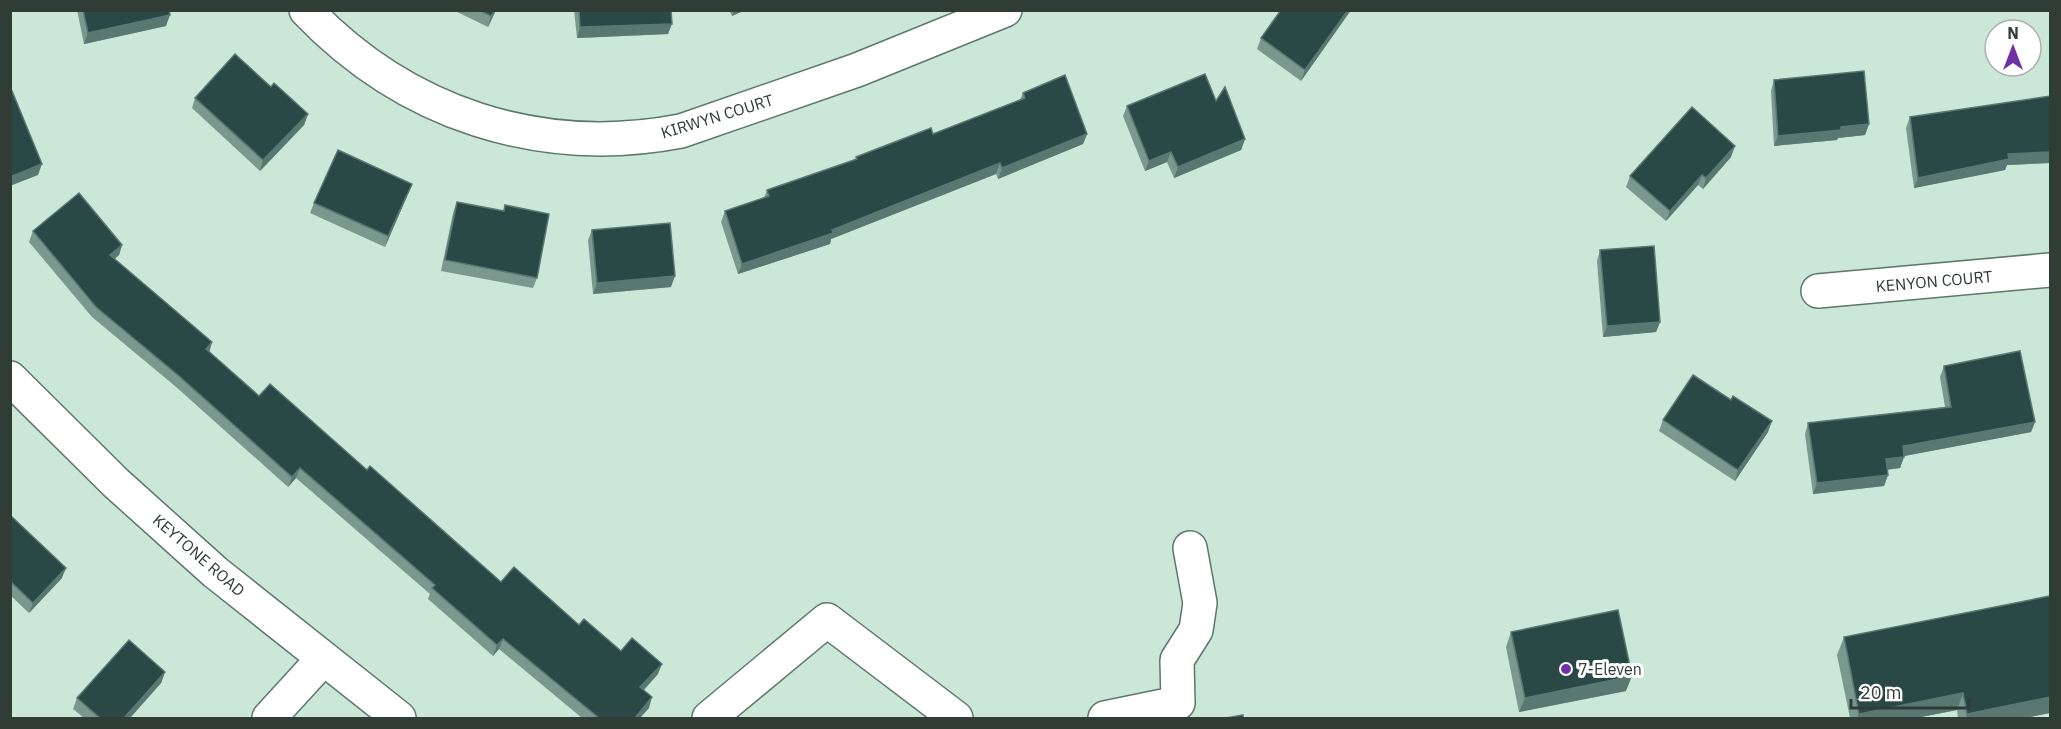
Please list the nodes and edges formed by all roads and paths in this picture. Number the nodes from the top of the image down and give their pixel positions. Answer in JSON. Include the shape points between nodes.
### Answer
{"nodes":[{"id":1,"x":306,"y":10,"type":"edge"},
{"id":2,"x":1005,"y":10,"type":"edge"},
{"id":3,"x":2050,"y":270,"type":"edge"},
{"id":4,"x":1818,"y":291,"type":"dead end"},
{"id":5,"x":10,"y":378,"type":"edge"},
{"id":6,"x":1190,"y":548,"type":"dead end"},
{"id":7,"x":323,"y":659,"type":"junction"},
{"id":8,"x":269,"y":718,"type":"edge"},
{"id":9,"x":399,"y":718,"type":"edge"},
{"id":10,"x":709,"y":718,"type":"edge"},
{"id":11,"x":956,"y":718,"type":"edge"},
{"id":12,"x":1105,"y":718,"type":"edge"}],
"edges":[{"from":1,"to":2,"type":"street","name":"KIRWYN COURT","via":[[378,72],[436,105],[471,120],[532,134],[594,139],[681,131],[856,70]]},
{"from":3,"to":4,"type":"street","name":"KENYON COURT"},
{"from":5,"to":7,"type":"street","name":"KEYTONE ROAD","via":[[116,483]]},
{"from":6,"to":12,"type":"street","via":[[1200,603],[1196,630],[1177,660],[1178,703]]},
{"from":7,"to":8,"type":"street"},
{"from":7,"to":9,"type":"street","name":"KEYTONE ROAD"},
{"from":10,"to":11,"type":"street","via":[[827,620]]}]}
